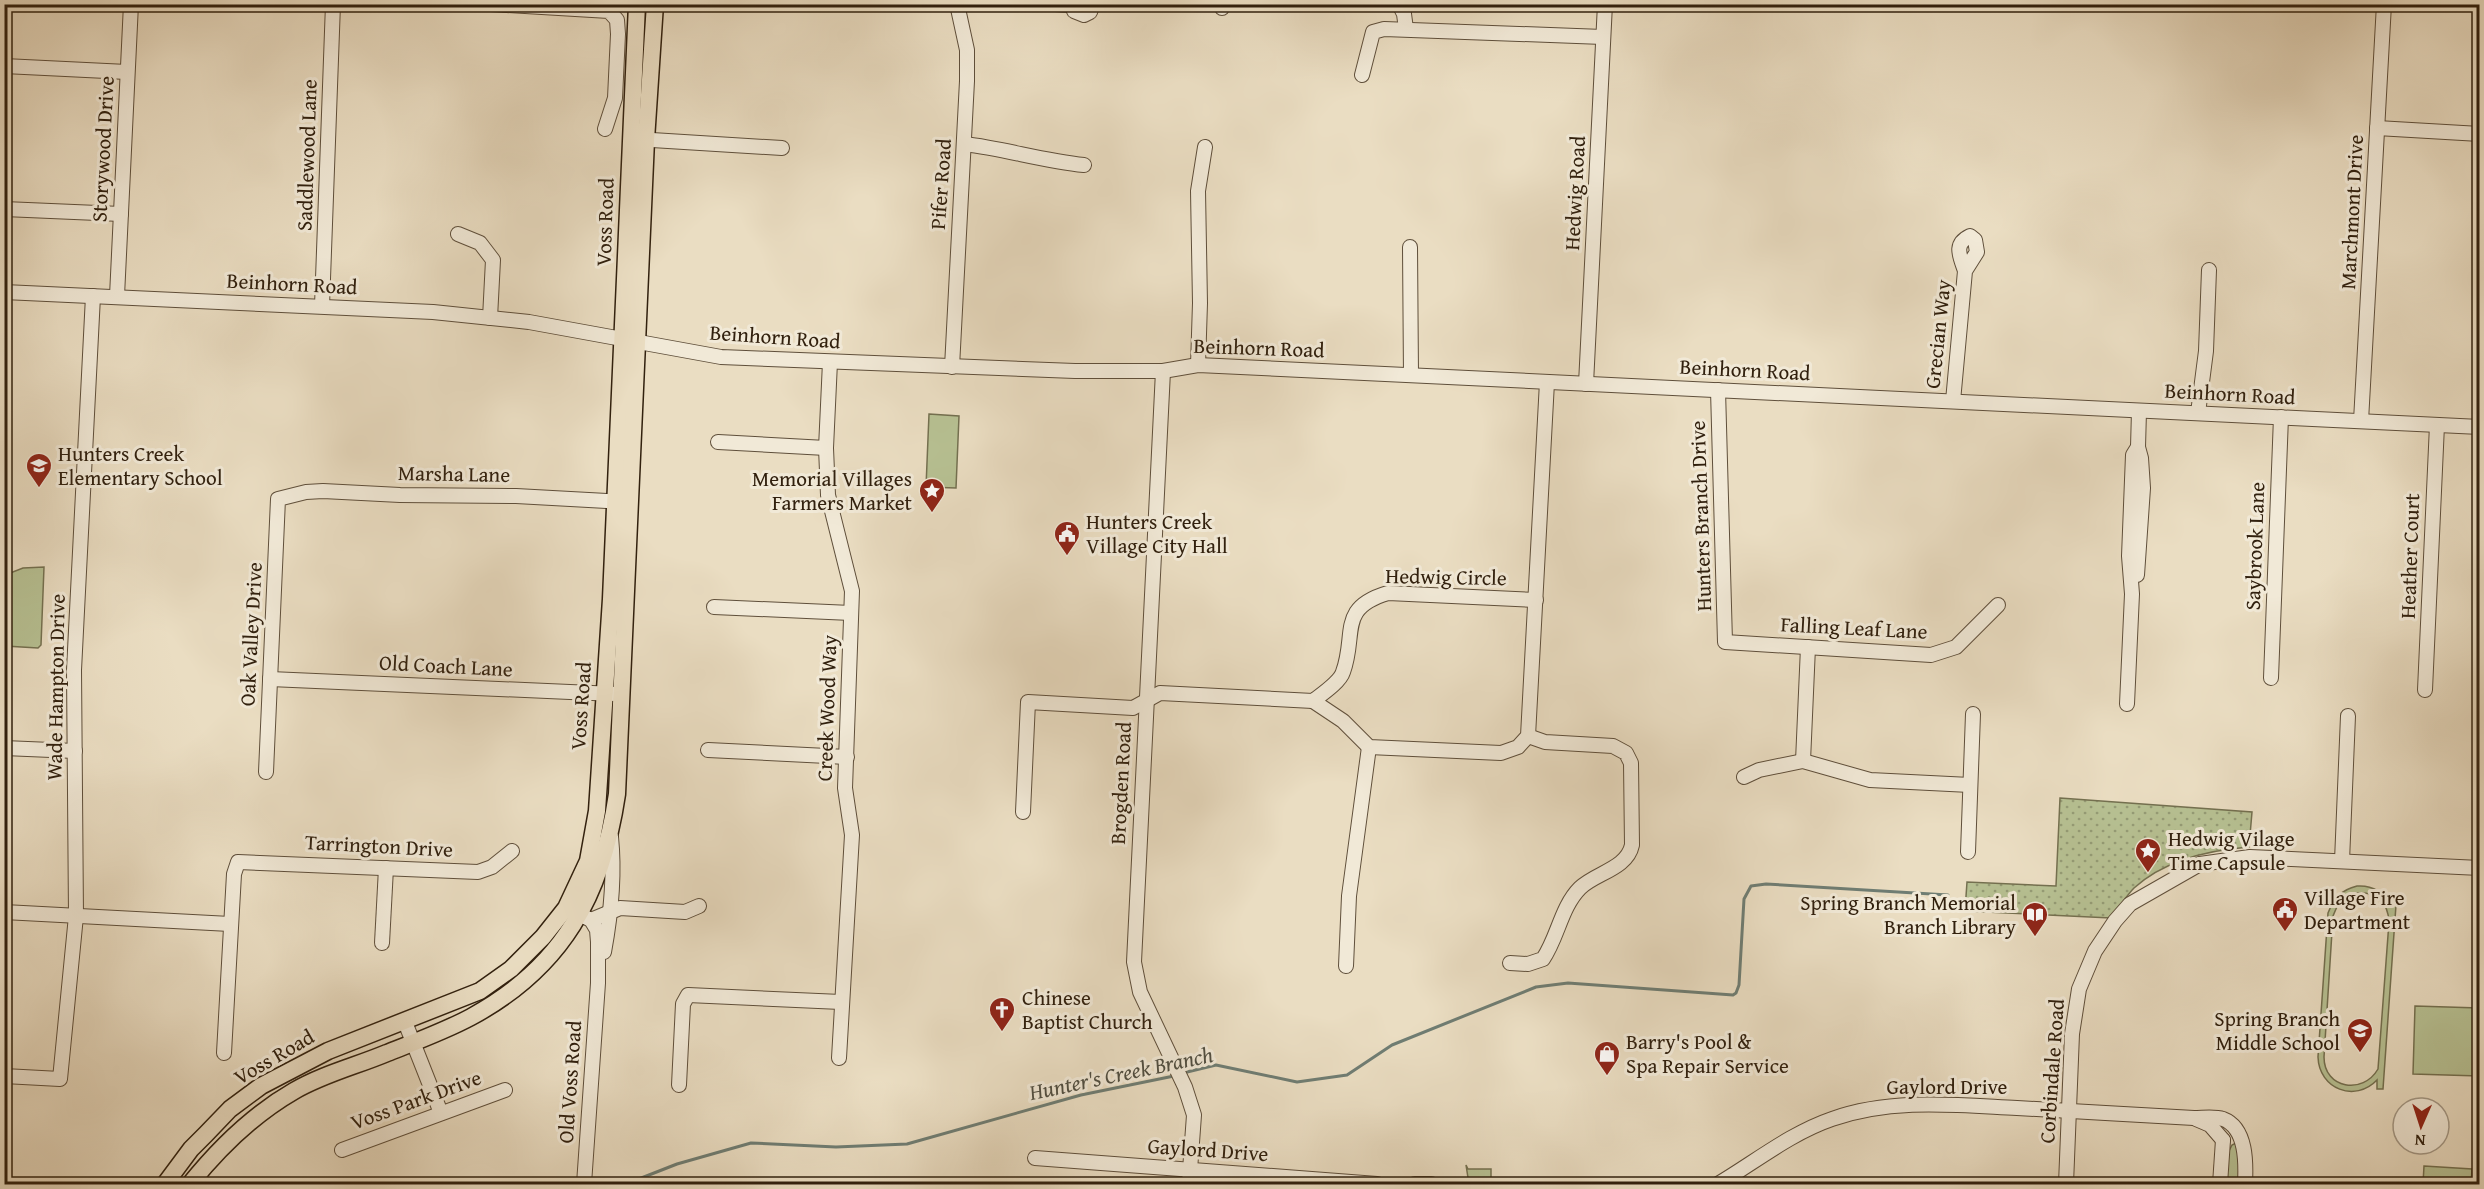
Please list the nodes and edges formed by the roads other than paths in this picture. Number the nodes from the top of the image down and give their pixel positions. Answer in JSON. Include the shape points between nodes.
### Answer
{"nodes":[{"id":1,"x":131,"y":4,"type":"edge"},
{"id":2,"x":333,"y":4,"type":"edge"},
{"id":3,"x":491,"y":4,"type":"edge"},
{"id":4,"x":637,"y":4,"type":"edge"},
{"id":5,"x":655,"y":4,"type":"edge"},
{"id":6,"x":957,"y":4,"type":"edge"},
{"id":7,"x":1055,"y":4,"type":"edge"},
{"id":8,"x":1093,"y":4,"type":"edge"},
{"id":9,"x":1399,"y":4,"type":"edge"},
{"id":10,"x":1605,"y":4,"type":"edge"},
{"id":11,"x":2384,"y":4,"type":"edge"},
{"id":12,"x":1072,"y":5,"type":"edge"},
{"id":13,"x":1406,"y":29,"type":"junction"},
{"id":14,"x":1603,"y":37,"type":"junction"},
{"id":15,"x":4,"y":66,"type":"edge"},
{"id":16,"x":128,"y":72,"type":"junction"},
{"id":17,"x":1362,"y":75,"type":"dead end"},
{"id":18,"x":2377,"y":128,"type":"junction"},
{"id":19,"x":605,"y":129,"type":"dead end"},
{"id":20,"x":2480,"y":134,"type":"edge"},
{"id":21,"x":639,"y":139,"type":"junction"},
{"id":22,"x":965,"y":144,"type":"junction"},
{"id":23,"x":1204,"y":147,"type":"dead end"},
{"id":24,"x":782,"y":148,"type":"dead end"},
{"id":25,"x":1084,"y":165,"type":"dead end"},
{"id":26,"x":4,"y":209,"type":"edge"},
{"id":27,"x":121,"y":214,"type":"junction"},
{"id":28,"x":458,"y":234,"type":"dead end"},
{"id":29,"x":1410,"y":247,"type":"dead end"},
{"id":30,"x":2209,"y":270,"type":"dead end"},
{"id":31,"x":1965,"y":271,"type":"dead end"},
{"id":32,"x":4,"y":292,"type":"edge"},
{"id":33,"x":93,"y":296,"type":"junction"},
{"id":34,"x":117,"y":296,"type":"junction"},
{"id":35,"x":322,"y":306,"type":"junction"},
{"id":36,"x":490,"y":318,"type":"junction"},
{"id":37,"x":630,"y":341,"type":"junction"},
{"id":38,"x":830,"y":362,"type":"junction"},
{"id":39,"x":1198,"y":365,"type":"junction"},
{"id":40,"x":952,"y":367,"type":"junction"},
{"id":41,"x":1163,"y":371,"type":"junction"},
{"id":42,"x":1411,"y":375,"type":"junction"},
{"id":43,"x":1547,"y":382,"type":"junction"},
{"id":44,"x":1586,"y":384,"type":"junction"},
{"id":45,"x":1718,"y":390,"type":"junction"},
{"id":46,"x":1953,"y":401,"type":"junction"},
{"id":47,"x":2139,"y":411,"type":"junction"},
{"id":48,"x":2198,"y":413,"type":"junction"},
{"id":49,"x":2281,"y":417,"type":"junction"},
{"id":50,"x":2361,"y":421,"type":"junction"},
{"id":51,"x":2437,"y":425,"type":"junction"},
{"id":52,"x":2480,"y":427,"type":"edge"},
{"id":53,"x":718,"y":442,"type":"dead end"},
{"id":54,"x":826,"y":447,"type":"junction"},
{"id":55,"x":278,"y":498,"type":"joint"},
{"id":56,"x":623,"y":502,"type":"junction"},
{"id":57,"x":1536,"y":600,"type":"junction"},
{"id":58,"x":1998,"y":605,"type":"dead end"},
{"id":59,"x":714,"y":607,"type":"dead end"},
{"id":60,"x":851,"y":613,"type":"junction"},
{"id":61,"x":1725,"y":642,"type":"joint"},
{"id":62,"x":1808,"y":647,"type":"junction"},
{"id":63,"x":2271,"y":678,"type":"dead end"},
{"id":64,"x":270,"y":679,"type":"junction"},
{"id":65,"x":2425,"y":690,"type":"dead end"},
{"id":66,"x":612,"y":694,"type":"junction"},
{"id":67,"x":1147,"y":699,"type":"junction"},
{"id":68,"x":1313,"y":701,"type":"junction"},
{"id":69,"x":2127,"y":704,"type":"dead end"},
{"id":70,"x":1973,"y":714,"type":"dead end"},
{"id":71,"x":2349,"y":716,"type":"dead end"},
{"id":72,"x":1528,"y":736,"type":"junction"},
{"id":73,"x":1369,"y":747,"type":"junction"},
{"id":74,"x":4,"y":748,"type":"edge"},
{"id":75,"x":708,"y":750,"type":"dead end"},
{"id":76,"x":75,"y":752,"type":"junction"},
{"id":77,"x":847,"y":757,"type":"junction"},
{"id":78,"x":1803,"y":762,"type":"junction"},
{"id":79,"x":266,"y":772,"type":"dead end"},
{"id":80,"x":1744,"y":777,"type":"dead end"},
{"id":81,"x":1970,"y":785,"type":"junction"},
{"id":82,"x":1023,"y":812,"type":"dead end"},
{"id":83,"x":610,"y":835,"type":"junction"},
{"id":84,"x":512,"y":850,"type":"dead end"},
{"id":85,"x":1968,"y":852,"type":"dead end"},
{"id":86,"x":2342,"y":861,"type":"junction"},
{"id":87,"x":386,"y":868,"type":"junction"},
{"id":88,"x":2480,"y":868,"type":"edge"},
{"id":89,"x":699,"y":906,"type":"dead end"},
{"id":90,"x":610,"y":911,"type":"junction"},
{"id":91,"x":4,"y":912,"type":"edge"},
{"id":92,"x":579,"y":914,"type":"junction"},
{"id":93,"x":76,"y":916,"type":"junction"},
{"id":94,"x":230,"y":924,"type":"junction"},
{"id":95,"x":382,"y":943,"type":"dead end"},
{"id":96,"x":1510,"y":963,"type":"dead end"},
{"id":97,"x":1346,"y":966,"type":"dead end"},
{"id":98,"x":598,"y":983,"type":"junction"},
{"id":99,"x":841,"y":1002,"type":"junction"},
{"id":100,"x":405,"y":1022,"type":"junction"},
{"id":101,"x":413,"y":1042,"type":"junction"},
{"id":102,"x":224,"y":1053,"type":"dead end"},
{"id":103,"x":839,"y":1058,"type":"dead end"},
{"id":104,"x":4,"y":1076,"type":"edge"},
{"id":105,"x":679,"y":1085,"type":"dead end"},
{"id":106,"x":261,"y":1086,"type":"junction"},
{"id":107,"x":505,"y":1090,"type":"dead end"},
{"id":108,"x":275,"y":1103,"type":"junction"},
{"id":109,"x":2069,"y":1111,"type":"junction"},
{"id":110,"x":441,"y":1113,"type":"junction"},
{"id":111,"x":2194,"y":1118,"type":"junction"},
{"id":112,"x":2236,"y":1131,"type":"junction"},
{"id":113,"x":2223,"y":1140,"type":"junction"},
{"id":114,"x":342,"y":1150,"type":"dead end"},
{"id":115,"x":1035,"y":1158,"type":"dead end"},
{"id":116,"x":1190,"y":1170,"type":"junction"},
{"id":117,"x":165,"y":1185,"type":"edge"},
{"id":118,"x":190,"y":1185,"type":"edge"},
{"id":119,"x":584,"y":1185,"type":"edge"},
{"id":120,"x":1189,"y":1185,"type":"edge"},
{"id":121,"x":1377,"y":1185,"type":"edge"},
{"id":122,"x":1415,"y":1185,"type":"edge"},
{"id":123,"x":1431,"y":1185,"type":"edge"},
{"id":124,"x":1718,"y":1185,"type":"edge"},
{"id":125,"x":2066,"y":1185,"type":"edge"},
{"id":126,"x":2220,"y":1185,"type":"edge"},
{"id":127,"x":2245,"y":1185,"type":"edge"}],
"edges":[{"from":1,"to":16,"type":"street","name":"Storywood Drive"},
{"from":2,"to":35,"type":"street","name":"Saddlewood Lane"},
{"from":3,"to":19,"type":"street","via":[[609,11],[617,20],[618,34],[615,98]]},
{"from":4,"to":21,"type":"main road","name":"Voss Road"},
{"from":5,"to":21,"type":"main road","name":"Voss Road"},
{"from":6,"to":22,"type":"street","name":"Pifer Road","via":[[967,50]]},
{"from":7,"to":12,"type":"street"},
{"from":8,"to":12,"type":"street","via":[[1084,15],[1074,11]]},
{"from":9,"to":13,"type":"street"},
{"from":10,"to":14,"type":"street","name":"Hedwig Road"},
{"from":11,"to":18,"type":"street","name":"Marchmont Drive"},
{"from":13,"to":14,"type":"street"},
{"from":13,"to":17,"type":"street","via":[[1373,32]]},
{"from":14,"to":44,"type":"street","name":"Hedwig Road"},
{"from":15,"to":16,"type":"street"},
{"from":16,"to":27,"type":"street","name":"Storywood Drive"},
{"from":18,"to":20,"type":"street"},
{"from":18,"to":50,"type":"street","name":"Marchmont Drive"},
{"from":21,"to":24,"type":"street"},
{"from":21,"to":37,"type":"main road","name":"Voss Road"},
{"from":22,"to":25,"type":"street"},
{"from":22,"to":40,"type":"street","name":"Pifer Road"},
{"from":23,"to":39,"type":"street","via":[[1197,190]]},
{"from":26,"to":27,"type":"street"},
{"from":27,"to":34,"type":"street","name":"Storywood Drive"},
{"from":28,"to":36,"type":"street","via":[[480,243],[493,260]]},
{"from":29,"to":42,"type":"street"},
{"from":30,"to":48,"type":"street","via":[[2206,351]]},
{"from":31,"to":46,"type":"street","name":"Grecian Way"},
{"from":32,"to":33,"type":"street","name":"Beinhorn Road"},
{"from":33,"to":34,"type":"street","name":"Beinhorn Road"},
{"from":33,"to":76,"type":"street","name":"Wade Hampton Drive","via":[[74,670]]},
{"from":34,"to":35,"type":"street","name":"Beinhorn Road"},
{"from":35,"to":36,"type":"street","name":"Beinhorn Road"},
{"from":36,"to":37,"type":"street","name":"Beinhorn Road"},
{"from":37,"to":38,"type":"street","name":"Beinhorn Road","via":[[721,357]]},
{"from":37,"to":56,"type":"main road","name":"Voss Road"},
{"from":38,"to":40,"type":"street","name":"Beinhorn Road"},
{"from":38,"to":54,"type":"street","name":"Creek Wood Way"},
{"from":39,"to":41,"type":"street","name":"Beinhorn Road"},
{"from":39,"to":42,"type":"street","name":"Beinhorn Road"},
{"from":40,"to":41,"type":"street","name":"Beinhorn Road"},
{"from":41,"to":67,"type":"street","name":"Brogden Road"},
{"from":42,"to":43,"type":"street","name":"Beinhorn Road"},
{"from":43,"to":44,"type":"street","name":"Beinhorn Road"},
{"from":43,"to":57,"type":"street","name":"Hedwig Circle"},
{"from":44,"to":45,"type":"street","name":"Beinhorn Road"},
{"from":45,"to":46,"type":"street","name":"Beinhorn Road"},
{"from":45,"to":61,"type":"street","name":"Hunters Branch Drive"},
{"from":46,"to":47,"type":"street","name":"Beinhorn Road"},
{"from":47,"to":48,"type":"street","name":"Beinhorn Road"},
{"from":47,"to":69,"type":"street","via":[[2131,500]]},
{"from":48,"to":49,"type":"street","name":"Beinhorn Road"},
{"from":49,"to":50,"type":"street","name":"Beinhorn Road"},
{"from":49,"to":63,"type":"street","name":"Saybrook Lane"},
{"from":50,"to":51,"type":"street","name":"Beinhorn Road"},
{"from":51,"to":52,"type":"street","name":"Beinhorn Road"},
{"from":51,"to":65,"type":"street","name":"Heather Court"},
{"from":53,"to":54,"type":"street"},
{"from":54,"to":60,"type":"street","name":"Creek Wood Way","via":[[828,495],[848,570]]},
{"from":55,"to":56,"type":"street","name":"Marsha Lane","via":[[323,490]]},
{"from":55,"to":64,"type":"street","name":"Oak Valley Drive"},
{"from":56,"to":66,"type":"main road","name":"Voss Road"},
{"from":57,"to":68,"type":"street","name":"Hedwig Circle","via":[[1388,593],[1376,597],[1365,602],[1350,625],[1343,674]]},
{"from":57,"to":72,"type":"street","name":"Hedwig Circle"},
{"from":58,"to":62,"type":"street","name":"Falling Leaf Lane","via":[[1956,647],[1931,655]]},
{"from":59,"to":60,"type":"street"},
{"from":60,"to":77,"type":"street","name":"Creek Wood Way"},
{"from":61,"to":62,"type":"street","name":"Falling Leaf Lane"},
{"from":62,"to":78,"type":"street"},
{"from":64,"to":66,"type":"street","name":"Old Coach Lane"},
{"from":64,"to":79,"type":"street","name":"Oak Valley Drive"},
{"from":66,"to":83,"type":"main road","name":"Voss Road","via":[[617,794]]},
{"from":66,"to":92,"type":"main road","name":"Voss Road"},
{"from":67,"to":68,"type":"street","via":[[1160,693]]},
{"from":67,"to":82,"type":"street","via":[[1133,708],[1028,702]]},
{"from":67,"to":116,"type":"street","name":"Brogden Road","via":[[1134,962],[1140,992],[1185,1087],[1194,1115]]},
{"from":68,"to":73,"type":"street","via":[[1343,721]]},
{"from":70,"to":81,"type":"street"},
{"from":71,"to":86,"type":"street"},
{"from":72,"to":73,"type":"street","via":[[1518,747],[1501,753]]},
{"from":72,"to":96,"type":"street","via":[[1545,742],[1613,746],[1626,753],[1631,763],[1632,845],[1622,862],[1589,880],[1570,900],[1543,959],[1528,964]]},
{"from":73,"to":97,"type":"street","via":[[1350,896]]},
{"from":74,"to":76,"type":"street"},
{"from":75,"to":77,"type":"street"},
{"from":76,"to":93,"type":"street","name":"Wade Hampton Drive"},
{"from":77,"to":99,"type":"street","name":"Creek Wood Way","via":[[845,788],[852,835]]},
{"from":78,"to":80,"type":"street","via":[[1759,770]]},
{"from":78,"to":81,"type":"street","via":[[1869,780]]},
{"from":81,"to":85,"type":"street"},
{"from":83,"to":90,"type":"street","name":"Old Voss Road","via":[[614,864]]},
{"from":83,"to":92,"type":"main road","name":"Voss Road","via":[[595,882]]},
{"from":84,"to":87,"type":"street","name":"Tarrington Drive","via":[[492,867],[478,872]]},
{"from":86,"to":88,"type":"street","name":"Corbindale Road"},
{"from":86,"to":109,"type":"street","name":"Corbindale Road","via":[[2250,857],[2200,864],[2130,904],[2095,951],[2079,989],[2072,1034]]},
{"from":87,"to":94,"type":"street","name":"Tarrington Drive","via":[[237,863]]},
{"from":87,"to":95,"type":"street"},
{"from":89,"to":90,"type":"street","via":[[685,912],[620,908]]},
{"from":90,"to":92,"type":"street"},
{"from":90,"to":98,"type":"street","name":"Old Voss Road"},
{"from":91,"to":93,"type":"street"},
{"from":92,"to":98,"type":"street","name":"Old Voss Road","via":[[597,930]]},
{"from":92,"to":100,"type":"main road","name":"Voss Road","via":[[543,937],[511,969],[480,991]]},
{"from":92,"to":101,"type":"main road","name":"Voss Road","via":[[548,959],[526,980],[470,1018]]},
{"from":93,"to":94,"type":"street"},
{"from":93,"to":104,"type":"street","name":"Wade Hampton Drive","via":[[60,1079]]},
{"from":94,"to":102,"type":"street"},
{"from":98,"to":119,"type":"street","name":"Old Voss Road"},
{"from":99,"to":103,"type":"street","name":"Creek Wood Way"},
{"from":99,"to":105,"type":"street","via":[[688,994],[683,1004]]},
{"from":100,"to":101,"type":"street"},
{"from":100,"to":106,"type":"main road","name":"Voss Road","via":[[328,1051]]},
{"from":101,"to":108,"type":"main road","name":"Voss Road","via":[[324,1077]]},
{"from":101,"to":110,"type":"street"},
{"from":106,"to":108,"type":"main road"},
{"from":106,"to":117,"type":"main road","name":"Voss Road","via":[[230,1109],[191,1149]]},
{"from":107,"to":110,"type":"street","name":"Voss Park Drive"},
{"from":108,"to":118,"type":"main road","name":"Voss Road","via":[[209,1160]]},
{"from":109,"to":111,"type":"street","name":"Gaylord Drive"},
{"from":109,"to":124,"type":"street","name":"Gaylord Drive","via":[[1933,1104],[1855,1112],[1779,1145]]},
{"from":109,"to":125,"type":"street","name":"Corbindale Road"},
{"from":110,"to":114,"type":"street","name":"Voss Park Drive"},
{"from":111,"to":112,"type":"street","name":"Gaylord Drive","via":[[2226,1120]]},
{"from":111,"to":113,"type":"street","via":[[2210,1125]]},
{"from":112,"to":113,"type":"street"},
{"from":112,"to":127,"type":"street","via":[[2243,1144]]},
{"from":113,"to":126,"type":"street"},
{"from":115,"to":116,"type":"street","name":"Gaylord Drive"},
{"from":116,"to":120,"type":"street","name":"Brogden Road"},
{"from":116,"to":121,"type":"street","name":"Gaylord Drive"},
{"from":122,"to":123,"type":"street"}]}
